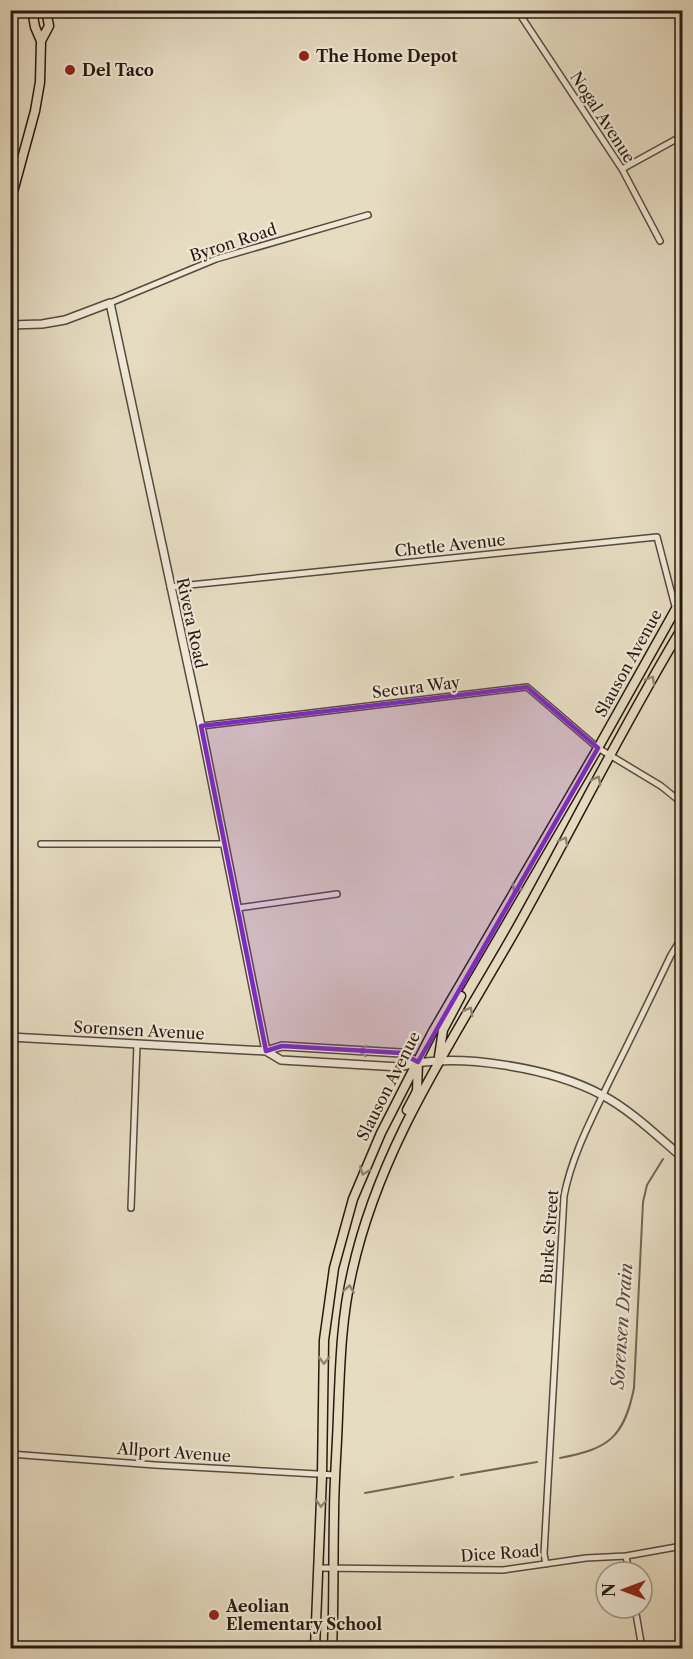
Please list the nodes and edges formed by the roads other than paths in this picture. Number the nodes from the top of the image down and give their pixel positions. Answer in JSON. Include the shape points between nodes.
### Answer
{"nodes":[{"id":1,"x":32,"y":10,"type":"edge"},
{"id":2,"x":46,"y":10,"type":"edge"},
{"id":3,"x":517,"y":10,"type":"edge"},
{"id":4,"x":41,"y":41,"type":"junction"},
{"id":5,"x":682,"y":136,"type":"edge"},
{"id":6,"x":622,"y":170,"type":"junction"},
{"id":7,"x":10,"y":203,"type":"edge"},
{"id":8,"x":368,"y":215,"type":"dead end"},
{"id":9,"x":660,"y":241,"type":"dead end"},
{"id":10,"x":110,"y":303,"type":"junction"},
{"id":11,"x":10,"y":325,"type":"edge"},
{"id":12,"x":170,"y":587,"type":"junction"},
{"id":13,"x":682,"y":598,"type":"edge"},
{"id":14,"x":679,"y":613,"type":"edge"},
{"id":15,"x":682,"y":627,"type":"edge"},
{"id":16,"x":201,"y":726,"type":"junction"},
{"id":17,"x":598,"y":748,"type":"junction"},
{"id":18,"x":610,"y":754,"type":"junction"},
{"id":19,"x":682,"y":803,"type":"edge"},
{"id":20,"x":41,"y":844,"type":"dead end"},
{"id":21,"x":224,"y":844,"type":"junction"},
{"id":22,"x":337,"y":894,"type":"dead end"},
{"id":23,"x":238,"y":908,"type":"junction"},
{"id":24,"x":682,"y":937,"type":"edge"},
{"id":25,"x":462,"y":984,"type":"junction"},
{"id":26,"x":10,"y":1037,"type":"edge"},
{"id":27,"x":137,"y":1044,"type":"junction"},
{"id":28,"x":266,"y":1051,"type":"junction"},
{"id":29,"x":438,"y":1061,"type":"junction"},
{"id":30,"x":418,"y":1062,"type":"junction"},
{"id":31,"x":603,"y":1095,"type":"junction"},
{"id":32,"x":391,"y":1152,"type":"junction"},
{"id":33,"x":682,"y":1157,"type":"edge"},
{"id":34,"x":131,"y":1208,"type":"dead end"},
{"id":35,"x":10,"y":1454,"type":"edge"},
{"id":36,"x":322,"y":1475,"type":"junction"},
{"id":37,"x":335,"y":1475,"type":"junction"},
{"id":38,"x":682,"y":1546,"type":"edge"},
{"id":39,"x":626,"y":1556,"type":"junction"},
{"id":40,"x":627,"y":1560,"type":"edge"},
{"id":41,"x":546,"y":1564,"type":"junction"},
{"id":42,"x":318,"y":1568,"type":"junction"},
{"id":43,"x":334,"y":1568,"type":"junction"},
{"id":44,"x":637,"y":1620,"type":"edge"},
{"id":45,"x":315,"y":1648,"type":"edge"},
{"id":46,"x":332,"y":1648,"type":"edge"},
{"id":47,"x":642,"y":1648,"type":"edge"}],
"edges":[{"from":1,"to":4,"type":"main road"},
{"from":2,"to":4,"type":"main road","via":[[49,26]]},
{"from":3,"to":6,"type":"street","name":"Nogal Avenue"},
{"from":4,"to":7,"type":"main road","via":[[35,111]]},
{"from":5,"to":6,"type":"street"},
{"from":6,"to":9,"type":"street","name":"Nogal Avenue"},
{"from":8,"to":10,"type":"street","name":"Byron Road","via":[[216,259]]},
{"from":10,"to":11,"type":"street","via":[[65,320]]},
{"from":10,"to":12,"type":"street","name":"Rivera Road"},
{"from":12,"to":14,"type":"street","name":"Chetle Avenue","via":[[657,537]]},
{"from":12,"to":16,"type":"street","name":"Rivera Road"},
{"from":13,"to":14,"type":"main road","name":"Slauson Avenue"},
{"from":14,"to":17,"type":"main road","name":"Slauson Avenue"},
{"from":18,"to":15,"type":"main road","name":"Slauson Avenue","one_way":true},
{"from":16,"to":17,"type":"street","name":"Secura Way","via":[[527,687]]},
{"from":16,"to":21,"type":"street","name":"Rivera Road"},
{"from":17,"to":18,"type":"street","name":"Secura Way"},
{"from":17,"to":25,"type":"main road","name":"Slauson Avenue","one_way":true},
{"from":18,"to":19,"type":"street","name":"Secura Way"},
{"from":29,"to":18,"type":"main road","name":"Slauson Avenue","one_way":true,"via":[[491,973]]},
{"from":20,"to":21,"type":"street"},
{"from":21,"to":23,"type":"street","name":"Rivera Road"},
{"from":22,"to":23,"type":"street"},
{"from":23,"to":28,"type":"street","name":"Rivera Road"},
{"from":24,"to":31,"type":"street","name":"Burke Street"},
{"from":25,"to":29,"type":"main road","via":[[464,990],[443,1030]]},
{"from":25,"to":30,"type":"main road","name":"Slauson Avenue"},
{"from":26,"to":27,"type":"street","name":"Sorensen Avenue"},
{"from":27,"to":28,"type":"street","name":"Sorensen Avenue"},
{"from":27,"to":34,"type":"street"},
{"from":30,"to":28,"type":"street","name":"Sorensen Avenue","one_way":true,"via":[[401,1053],[282,1046]]},
{"from":28,"to":30,"type":"street","name":"Sorensen Avenue","via":[[281,1060],[400,1067]]},
{"from":29,"to":30,"type":"street","name":"Sorensen Avenue"},
{"from":29,"to":31,"type":"street","name":"Sorensen Avenue","via":[[528,1069]]},
{"from":29,"to":32,"type":"main road","name":"Slauson Avenue"},
{"from":30,"to":32,"type":"main road","via":[[417,1091],[391,1141]]},
{"from":30,"to":36,"type":"main road","name":"Slauson Avenue","one_way":true,"via":[[371,1154],[353,1199],[334,1269],[324,1340]]},
{"from":31,"to":33,"type":"street","name":"Sorensen Avenue"},
{"from":31,"to":41,"type":"street","name":"Burke Street","via":[[575,1153],[564,1196]]},
{"from":37,"to":32,"type":"main road","name":"Slauson Avenue","one_way":true,"via":[[341,1343],[351,1273]]},
{"from":35,"to":36,"type":"street","name":"Allport Avenue"},
{"from":36,"to":37,"type":"street","name":"Allport Avenue"},
{"from":36,"to":42,"type":"main road","name":"Slauson Avenue","one_way":true},
{"from":37,"to":43,"type":"main road","name":"Slauson Avenue"},
{"from":38,"to":39,"type":"street","name":"Dice Road"},
{"from":39,"to":40,"type":"street"},
{"from":39,"to":41,"type":"street","name":"Dice Road"},
{"from":41,"to":43,"type":"street","name":"Dice Road","via":[[503,1570]]},
{"from":42,"to":43,"type":"street","name":"Dice Road"},
{"from":42,"to":45,"type":"main road","name":"Slauson Avenue"},
{"from":43,"to":46,"type":"main road","name":"Slauson Avenue"},
{"from":44,"to":47,"type":"street"}]}
